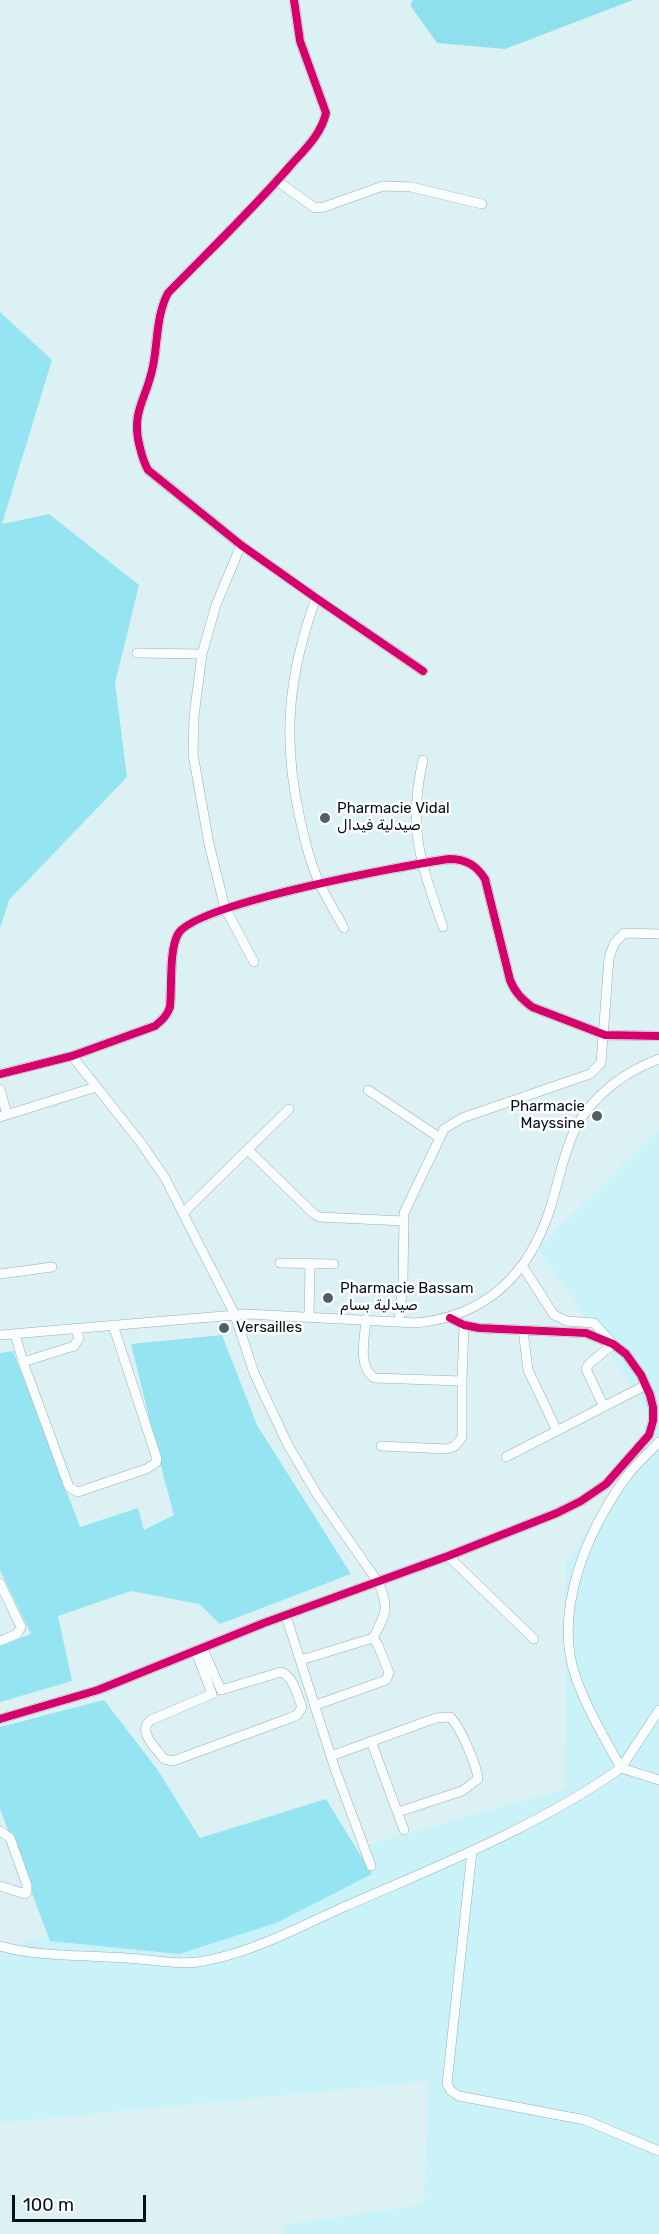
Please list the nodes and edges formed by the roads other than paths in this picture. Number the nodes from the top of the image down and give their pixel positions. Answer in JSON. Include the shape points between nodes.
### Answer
{"nodes":[{"id":1,"x":294,"y":0,"type":"edge"},
{"id":2,"x":277,"y":181,"type":"junction"},
{"id":3,"x":482,"y":204,"type":"dead end"},
{"id":4,"x":241,"y":544,"type":"junction"},
{"id":5,"x":316,"y":598,"type":"junction"},
{"id":6,"x":137,"y":653,"type":"dead end"},
{"id":7,"x":202,"y":654,"type":"junction"},
{"id":8,"x":423,"y":671,"type":"dead end"},
{"id":9,"x":423,"y":760,"type":"dead end"},
{"id":10,"x":421,"y":863,"type":"junction"},
{"id":11,"x":320,"y":884,"type":"junction"},
{"id":12,"x":225,"y":908,"type":"junction"},
{"id":13,"x":443,"y":927,"type":"dead end"},
{"id":14,"x":344,"y":928,"type":"dead end"},
{"id":15,"x":659,"y":934,"type":"edge"},
{"id":16,"x":254,"y":962,"type":"dead end"},
{"id":17,"x":605,"y":1035,"type":"junction"},
{"id":18,"x":659,"y":1036,"type":"edge"},
{"id":19,"x":72,"y":1056,"type":"junction"},
{"id":20,"x":659,"y":1059,"type":"edge"},
{"id":21,"x":0,"y":1074,"type":"edge"},
{"id":22,"x":96,"y":1087,"type":"junction"},
{"id":23,"x":0,"y":1089,"type":"edge"},
{"id":24,"x":368,"y":1090,"type":"dead end"},
{"id":25,"x":289,"y":1109,"type":"dead end"},
{"id":26,"x":3,"y":1116,"type":"edge"},
{"id":27,"x":440,"y":1138,"type":"junction"},
{"id":28,"x":249,"y":1151,"type":"junction"},
{"id":29,"x":183,"y":1213,"type":"junction"},
{"id":30,"x":403,"y":1221,"type":"junction"},
{"id":31,"x":280,"y":1263,"type":"dead end"},
{"id":32,"x":310,"y":1264,"type":"junction"},
{"id":33,"x":334,"y":1264,"type":"dead end"},
{"id":34,"x":523,"y":1266,"type":"junction"},
{"id":35,"x":52,"y":1267,"type":"dead end"},
{"id":36,"x":0,"y":1274,"type":"edge"},
{"id":37,"x":236,"y":1315,"type":"junction"},
{"id":38,"x":309,"y":1317,"type":"junction"},
{"id":39,"x":450,"y":1318,"type":"junction"},
{"id":40,"x":366,"y":1319,"type":"junction"},
{"id":41,"x":399,"y":1322,"type":"junction"},
{"id":42,"x":114,"y":1325,"type":"junction"},
{"id":43,"x":464,"y":1325,"type":"junction"},
{"id":44,"x":75,"y":1328,"type":"junction"},
{"id":45,"x":523,"y":1330,"type":"junction"},
{"id":46,"x":15,"y":1334,"type":"junction"},
{"id":47,"x":0,"y":1335,"type":"edge"},
{"id":48,"x":613,"y":1344,"type":"junction"},
{"id":49,"x":23,"y":1362,"type":"junction"},
{"id":50,"x":462,"y":1381,"type":"junction"},
{"id":51,"x":646,"y":1385,"type":"junction"},
{"id":52,"x":604,"y":1407,"type":"junction"},
{"id":53,"x":557,"y":1431,"type":"junction"},
{"id":54,"x":659,"y":1442,"type":"edge"},
{"id":55,"x":381,"y":1446,"type":"dead end"},
{"id":56,"x":506,"y":1456,"type":"dead end"},
{"id":57,"x":448,"y":1556,"type":"junction"},
{"id":58,"x":378,"y":1582,"type":"junction"},
{"id":59,"x":0,"y":1583,"type":"edge"},
{"id":60,"x":285,"y":1616,"type":"junction"},
{"id":61,"x":373,"y":1638,"type":"junction"},
{"id":62,"x":534,"y":1640,"type":"dead end"},
{"id":63,"x":0,"y":1641,"type":"edge"},
{"id":64,"x":200,"y":1651,"type":"junction"},
{"id":65,"x":301,"y":1660,"type":"junction"},
{"id":66,"x":316,"y":1706,"type":"junction"},
{"id":67,"x":659,"y":1710,"type":"edge"},
{"id":68,"x":0,"y":1719,"type":"edge"},
{"id":69,"x":371,"y":1741,"type":"junction"},
{"id":70,"x":331,"y":1756,"type":"junction"},
{"id":71,"x":621,"y":1768,"type":"junction"},
{"id":72,"x":659,"y":1780,"type":"edge"},
{"id":73,"x":398,"y":1812,"type":"junction"},
{"id":74,"x":404,"y":1830,"type":"dead end"},
{"id":75,"x":0,"y":1831,"type":"edge"},
{"id":76,"x":472,"y":1851,"type":"junction"},
{"id":77,"x":371,"y":1866,"type":"dead end"},
{"id":78,"x":0,"y":1886,"type":"edge"},
{"id":79,"x":0,"y":1946,"type":"edge"},
{"id":80,"x":659,"y":2151,"type":"edge"}],
"edges":[{"from":1,"to":2,"type":"street","via":[[300,41],[326,113],[316,136]]},
{"from":2,"to":3,"type":"street","via":[[315,208],[383,186],[411,187]]},
{"from":2,"to":4,"type":"street","via":[[168,293],[162,304],[153,367],[135,422],[148,470]]},
{"from":4,"to":5,"type":"street"},
{"from":4,"to":7,"type":"street","via":[[216,604]]},
{"from":5,"to":8,"type":"street"},
{"from":5,"to":11,"type":"street","via":[[293,679],[290,732],[296,800]]},
{"from":6,"to":7,"type":"street"},
{"from":7,"to":12,"type":"street","via":[[193,754]]},
{"from":9,"to":10,"type":"street","via":[[416,816]]},
{"from":10,"to":11,"type":"street"},
{"from":10,"to":13,"type":"street"},
{"from":10,"to":17,"type":"street","via":[[463,859],[480,871],[515,992],[532,1007]]},
{"from":11,"to":12,"type":"street"},
{"from":11,"to":14,"type":"street"},
{"from":12,"to":16,"type":"street"},
{"from":12,"to":19,"type":"street","via":[[184,927],[177,935],[168,1015],[155,1026]]},
{"from":15,"to":17,"type":"street","via":[[624,933],[614,944],[608,968]]},
{"from":17,"to":18,"type":"street"},
{"from":17,"to":27,"type":"street","via":[[602,1063],[590,1074],[458,1120],[444,1129]]},
{"from":19,"to":21,"type":"street"},
{"from":19,"to":22,"type":"street"},
{"from":20,"to":34,"type":"street","via":[[619,1079],[577,1126],[543,1228]]},
{"from":22,"to":26,"type":"street"},
{"from":22,"to":29,"type":"street","via":[[153,1160]]},
{"from":23,"to":26,"type":"street"},
{"from":24,"to":27,"type":"street"},
{"from":25,"to":28,"type":"street"},
{"from":27,"to":30,"type":"street","via":[[410,1197]]},
{"from":28,"to":29,"type":"street"},
{"from":28,"to":30,"type":"street","via":[[320,1217]]},
{"from":29,"to":37,"type":"street"},
{"from":30,"to":41,"type":"street"},
{"from":31,"to":32,"type":"street"},
{"from":32,"to":33,"type":"street"},
{"from":32,"to":38,"type":"street"},
{"from":34,"to":39,"type":"street","via":[[495,1293]]},
{"from":34,"to":48,"type":"street","via":[[554,1315],[567,1321],[594,1323]]},
{"from":35,"to":36,"type":"street"},
{"from":37,"to":38,"type":"street"},
{"from":37,"to":42,"type":"street"},
{"from":37,"to":58,"type":"street","via":[[254,1373],[288,1445]]},
{"from":38,"to":40,"type":"street"},
{"from":39,"to":41,"type":"street"},
{"from":39,"to":43,"type":"street"},
{"from":40,"to":41,"type":"street"},
{"from":40,"to":50,"type":"street","via":[[364,1365],[374,1378]]},
{"from":42,"to":44,"type":"street"},
{"from":42,"to":49,"type":"street","via":[[157,1453],[156,1463],[146,1469],[78,1492],[69,1487]]},
{"from":43,"to":45,"type":"street"},
{"from":43,"to":50,"type":"street"},
{"from":44,"to":46,"type":"street"},
{"from":44,"to":49,"type":"street","via":[[79,1338],[74,1346]]},
{"from":45,"to":48,"type":"street","via":[[586,1333]]},
{"from":45,"to":53,"type":"street","via":[[528,1371]]},
{"from":46,"to":47,"type":"street"},
{"from":46,"to":49,"type":"street"},
{"from":48,"to":51,"type":"street","via":[[626,1354]]},
{"from":48,"to":52,"type":"street","via":[[586,1369]]},
{"from":50,"to":55,"type":"street","via":[[462,1437],[455,1446]]},
{"from":51,"to":52,"type":"street"},
{"from":51,"to":57,"type":"street","via":[[654,1421],[649,1435],[606,1484],[557,1513]]},
{"from":52,"to":53,"type":"street"},
{"from":53,"to":56,"type":"street"},
{"from":54,"to":71,"type":"street","via":[[628,1475],[602,1516],[581,1561],[570,1609],[576,1677]]},
{"from":57,"to":58,"type":"street"},
{"from":57,"to":62,"type":"street"},
{"from":58,"to":60,"type":"street"},
{"from":58,"to":61,"type":"street","via":[[386,1614]]},
{"from":59,"to":63,"type":"street","via":[[21,1627],[17,1634]]},
{"from":60,"to":64,"type":"street"},
{"from":60,"to":65,"type":"street"},
{"from":61,"to":65,"type":"street"},
{"from":61,"to":66,"type":"street","via":[[389,1673],[386,1680]]},
{"from":64,"to":64,"type":"street","via":[[212,1694],[147,1723],[147,1736],[164,1759],[173,1761],[300,1711],[302,1707],[286,1673],[221,1690]]},
{"from":64,"to":68,"type":"street","via":[[98,1690]]},
{"from":65,"to":66,"type":"street"},
{"from":66,"to":70,"type":"street"},
{"from":67,"to":71,"type":"street"},
{"from":69,"to":70,"type":"street"},
{"from":69,"to":73,"type":"street"},
{"from":69,"to":73,"type":"street","via":[[436,1718],[450,1717],[478,1774],[478,1779],[462,1791]]},
{"from":70,"to":77,"type":"street"},
{"from":71,"to":72,"type":"street"},
{"from":71,"to":76,"type":"street","via":[[558,1808]]},
{"from":73,"to":74,"type":"street"},
{"from":75,"to":78,"type":"street","via":[[10,1838],[27,1892]]},
{"from":76,"to":79,"type":"street","via":[[238,1953],[212,1959],[167,1963]]},
{"from":76,"to":80,"type":"street","via":[[447,2084],[451,2091],[459,2096],[585,2120]]}]}
